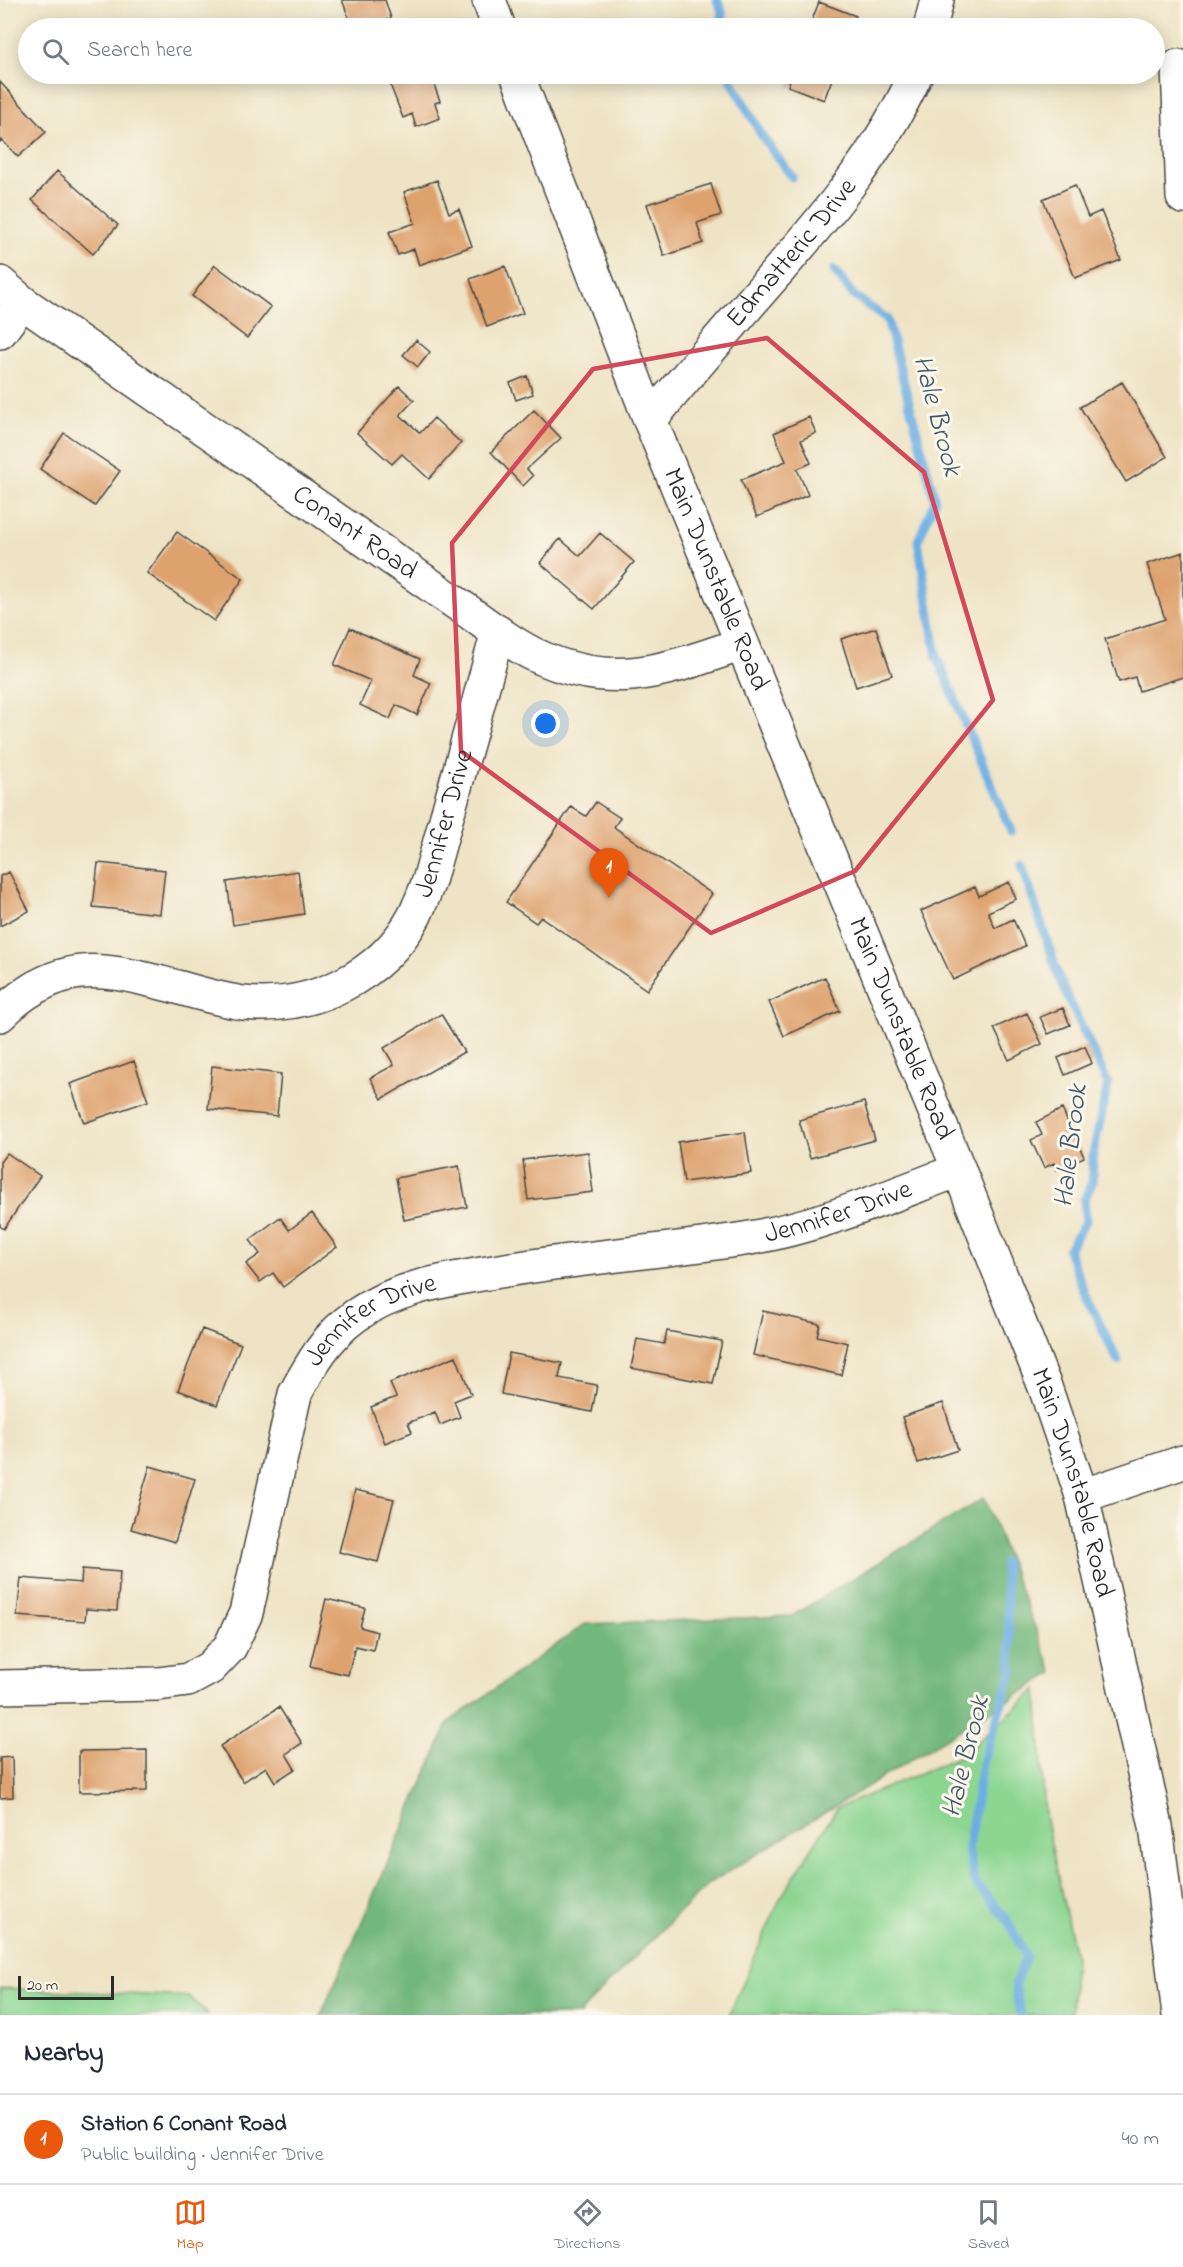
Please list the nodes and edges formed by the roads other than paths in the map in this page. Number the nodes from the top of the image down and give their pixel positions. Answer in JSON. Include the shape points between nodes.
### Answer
{"nodes":[{"id":1,"x":489,"y":0,"type":"edge"},
{"id":2,"x":937,"y":0,"type":"edge"},
{"id":3,"x":496,"y":18,"type":"edge"},
{"id":4,"x":932,"y":18,"type":"edge"},
{"id":5,"x":1172,"y":66,"type":"edge"},
{"id":6,"x":521,"y":84,"type":"edge"},
{"id":7,"x":911,"y":84,"type":"edge"},
{"id":8,"x":1183,"y":197,"type":"edge"},
{"id":9,"x":11,"y":293,"type":"edge"},
{"id":10,"x":0,"y":332,"type":"edge"},
{"id":11,"x":650,"y":420,"type":"junction"},
{"id":12,"x":498,"y":632,"type":"junction"},
{"id":13,"x":742,"y":644,"type":"junction"},
{"id":14,"x":0,"y":1015,"type":"edge"},
{"id":15,"x":959,"y":1170,"type":"junction"},
{"id":16,"x":1183,"y":1462,"type":"edge"},
{"id":17,"x":1082,"y":1496,"type":"junction"},
{"id":18,"x":0,"y":1687,"type":"edge"},
{"id":19,"x":1174,"y":1902,"type":"edge"},
{"id":20,"x":1179,"y":2015,"type":"edge"}],
"edges":[{"from":1,"to":3,"type":"street"},
{"from":2,"to":4,"type":"street"},
{"from":5,"to":8,"type":"street"},
{"from":6,"to":11,"type":"street","name":"Main Dunstable Road"},
{"from":7,"to":11,"type":"street","name":"Edmatteric Drive","via":[[881,140],[839,200]]},
{"from":9,"to":10,"type":"street"},
{"from":9,"to":12,"type":"street","name":"Conant Road"},
{"from":11,"to":13,"type":"street","name":"Main Dunstable Road"},
{"from":12,"to":13,"type":"street","name":"Conant Road","via":[[532,654],[566,668],[604,675],[638,675],[674,667]]},
{"from":12,"to":14,"type":"street","name":"Jennifer Drive","via":[[429,881],[402,933],[363,973],[306,1000],[267,1003],[244,1003],[107,972],[71,973],[42,983]]},
{"from":13,"to":15,"type":"street","name":"Main Dunstable Road"},
{"from":15,"to":17,"type":"street","name":"Main Dunstable Road","via":[[1045,1387]]},
{"from":15,"to":18,"type":"street","name":"Jennifer Drive","via":[[786,1231],[516,1268],[430,1283],[382,1301],[330,1338],[295,1394],[246,1613],[230,1647],[210,1668],[188,1680],[158,1684]]},
{"from":16,"to":17,"type":"street"},
{"from":17,"to":19,"type":"street","name":"Main Dunstable Road"},
{"from":19,"to":20,"type":"street","name":"Main Dunstable Road"}]}
